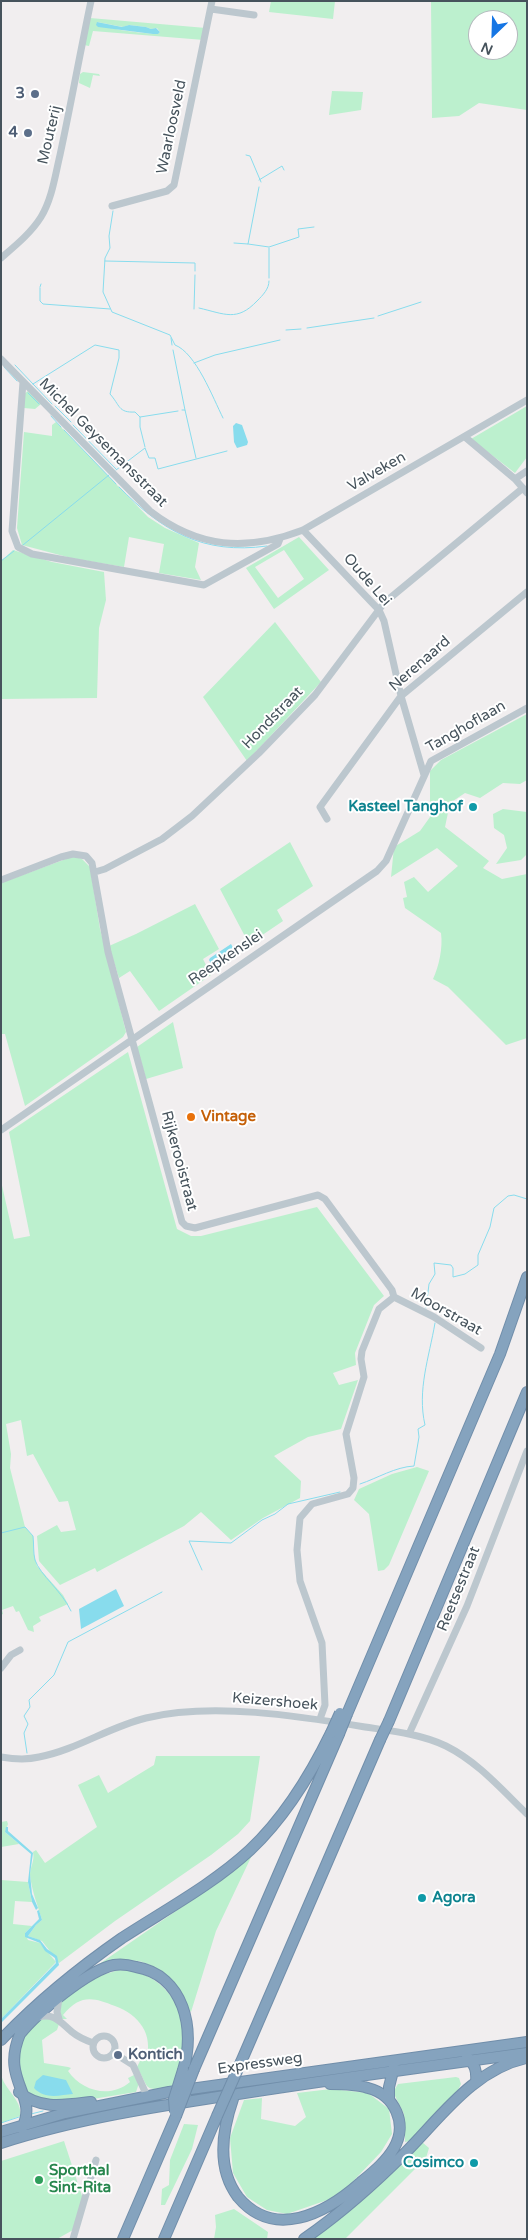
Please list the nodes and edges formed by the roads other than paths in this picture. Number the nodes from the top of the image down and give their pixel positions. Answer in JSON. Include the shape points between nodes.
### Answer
{"nodes":[{"id":1,"x":91,"y":1,"type":"edge"},
{"id":2,"x":212,"y":1,"type":"edge"},
{"id":3,"x":211,"y":10,"type":"junction"},
{"id":4,"x":254,"y":14,"type":"dead end"},
{"id":5,"x":112,"y":206,"type":"dead end"},
{"id":6,"x":1,"y":258,"type":"edge"},
{"id":7,"x":1,"y":359,"type":"edge"},
{"id":8,"x":23,"y":382,"type":"junction"},
{"id":9,"x":527,"y":400,"type":"edge"},
{"id":10,"x":464,"y":437,"type":"junction"},
{"id":11,"x":527,"y":470,"type":"edge"},
{"id":12,"x":515,"y":479,"type":"junction"},
{"id":13,"x":525,"y":490,"type":"edge"},
{"id":14,"x":303,"y":530,"type":"junction"},
{"id":15,"x":280,"y":539,"type":"junction"},
{"id":16,"x":527,"y":592,"type":"edge"},
{"id":17,"x":379,"y":610,"type":"junction"},
{"id":18,"x":401,"y":696,"type":"junction"},
{"id":19,"x":527,"y":708,"type":"edge"},
{"id":20,"x":424,"y":774,"type":"junction"},
{"id":21,"x":327,"y":820,"type":"dead end"},
{"id":22,"x":95,"y":872,"type":"junction"},
{"id":23,"x":1,"y":880,"type":"edge"},
{"id":24,"x":131,"y":1040,"type":"junction"},
{"id":25,"x":1,"y":1130,"type":"edge"},
{"id":26,"x":527,"y":1277,"type":"edge"},
{"id":27,"x":394,"y":1298,"type":"junction"},
{"id":28,"x":480,"y":1348,"type":"dead end"},
{"id":29,"x":527,"y":1392,"type":"edge"},
{"id":30,"x":527,"y":1451,"type":"edge"},
{"id":31,"x":20,"y":1650,"type":"dead end"},
{"id":32,"x":1,"y":1668,"type":"edge"},
{"id":33,"x":320,"y":1719,"type":"junction"},
{"id":34,"x":335,"y":1733,"type":"junction"},
{"id":35,"x":409,"y":1734,"type":"junction"},
{"id":36,"x":1,"y":1757,"type":"edge"},
{"id":37,"x":527,"y":1814,"type":"edge"},
{"id":38,"x":59,"y":1998,"type":"junction"},
{"id":39,"x":38,"y":2017,"type":"junction"},
{"id":40,"x":59,"y":2019,"type":"junction"},
{"id":41,"x":1,"y":2040,"type":"edge"},
{"id":42,"x":527,"y":2042,"type":"edge"},
{"id":43,"x":93,"y":2043,"type":"junction"},
{"id":44,"x":458,"y":2051,"type":"junction"},
{"id":45,"x":114,"y":2053,"type":"junction"},
{"id":46,"x":527,"y":2053,"type":"edge"},
{"id":47,"x":527,"y":2058,"type":"edge"},
{"id":48,"x":399,"y":2060,"type":"junction"},
{"id":49,"x":471,"y":2060,"type":"junction"},
{"id":50,"x":392,"y":2070,"type":"junction"},
{"id":51,"x":476,"y":2082,"type":"junction"},
{"id":52,"x":292,"y":2085,"type":"junction"},
{"id":53,"x":15,"y":2089,"type":"junction"},
{"id":54,"x":147,"y":2096,"type":"junction"},
{"id":55,"x":390,"y":2100,"type":"junction"},
{"id":56,"x":114,"y":2102,"type":"junction"},
{"id":57,"x":153,"y":2107,"type":"junction"},
{"id":58,"x":222,"y":2115,"type":"junction"},
{"id":59,"x":174,"y":2120,"type":"junction"},
{"id":60,"x":24,"y":2124,"type":"junction"},
{"id":61,"x":1,"y":2132,"type":"edge"},
{"id":62,"x":18,"y":2138,"type":"junction"},
{"id":63,"x":1,"y":2143,"type":"edge"},
{"id":64,"x":96,"y":2160,"type":"dead end"},
{"id":65,"x":73,"y":2239,"type":"edge"},
{"id":66,"x":123,"y":2239,"type":"edge"},
{"id":67,"x":164,"y":2239,"type":"edge"},
{"id":68,"x":304,"y":2239,"type":"edge"}],
"edges":[{"from":1,"to":6,"type":"street","name":"Mouterij","via":[[50,197],[34,227]]},
{"from":2,"to":3,"type":"street","name":"Waarloosveld"},
{"from":3,"to":4,"type":"street"},
{"from":3,"to":5,"type":"street","name":"Waarloosveld","via":[[174,185],[167,191]]},
{"from":7,"to":8,"type":"street","name":"Michel Geysemansstraat"},
{"from":8,"to":15,"type":"street","name":"Michel Geysemansstraat","via":[[140,502],[169,525],[199,538],[224,543],[258,544]]},
{"from":8,"to":15,"type":"street","name":"Michel Geysemansstraat","via":[[12,531],[18,547],[32,554],[204,585],[278,544]]},
{"from":9,"to":10,"type":"street","name":"Valveken"},
{"from":10,"to":12,"type":"street"},
{"from":10,"to":14,"type":"street","name":"Valveken"},
{"from":11,"to":12,"type":"street"},
{"from":12,"to":13,"type":"street"},
{"from":13,"to":17,"type":"street","name":"Hondstraat"},
{"from":14,"to":15,"type":"street","name":"Michel Geysemansstraat"},
{"from":14,"to":17,"type":"street","name":"Oude Lei"},
{"from":16,"to":18,"type":"street","name":"Nerenaard"},
{"from":17,"to":18,"type":"street","name":"Oude Lei"},
{"from":17,"to":22,"type":"street","name":"Hondstraat","via":[[315,695],[232,779],[173,832]]},
{"from":18,"to":20,"type":"street","name":"Oude Lei"},
{"from":18,"to":21,"type":"street","name":"Nerenaard","via":[[320,807]]},
{"from":19,"to":20,"type":"street","name":"Tanghoflaan","via":[[431,761]]},
{"from":20,"to":24,"type":"street","name":"Reepkenslei","via":[[386,862],[377,871]]},
{"from":22,"to":23,"type":"street","via":[[86,856],[70,854]]},
{"from":22,"to":24,"type":"street","name":"Rijkerooistraat","via":[[100,918]]},
{"from":24,"to":25,"type":"street","name":"Reepkenslei"},
{"from":24,"to":27,"type":"street","name":"Rijkerooistraat","via":[[182,1222],[186,1226],[195,1228],[318,1195],[325,1199],[392,1290]]},
{"from":26,"to":34,"type":"highway","bridge":true,"via":[[500,1354],[354,1700],[343,1714]]},
{"from":27,"to":28,"type":"street","name":"Moorstraat","via":[[434,1318]]},
{"from":27,"to":33,"type":"street","name":"Moorstraat","via":[[379,1309],[362,1351],[364,1377],[346,1434],[353,1488],[348,1494],[312,1504],[300,1518],[297,1550],[300,1581],[322,1643],[325,1705]]},
{"from":29,"to":58,"type":"highway","bridge":true,"via":[[230,2086]]},
{"from":30,"to":35,"type":"street","name":"Reetsestraat","via":[[464,1614]]},
{"from":31,"to":32,"type":"street"},
{"from":33,"to":35,"type":"street","name":"Keizershoek"},
{"from":33,"to":36,"type":"street","name":"Keizershoek","via":[[268,1713],[174,1713],[136,1721],[39,1758]]},
{"from":34,"to":41,"type":"highway","via":[[292,1800],[250,1850],[219,1876],[88,1963],[48,1995]]},
{"from":34,"to":59,"type":"highway","bridge":true},
{"from":35,"to":37,"type":"street","name":"Keizershoek","via":[[439,1743],[469,1760]]},
{"from":38,"to":39,"type":"highway"},
{"from":38,"to":40,"type":"street","via":[[56,2012]]},
{"from":38,"to":59,"type":"highway","bridge":true,"via":[[98,1970],[115,1965],[144,1968],[158,1974],[174,1990],[185,2012],[188,2042],[174,2098]]},
{"from":39,"to":40,"type":"street","via":[[49,2015]]},
{"from":39,"to":53,"type":"highway","via":[[20,2034],[8,2057],[8,2073]]},
{"from":40,"to":43,"type":"street","via":[[70,2031]]},
{"from":42,"to":44,"type":"highway","name":"Expressweg"},
{"from":43,"to":45,"type":"street","via":[[93,2052],[99,2058],[109,2058]]},
{"from":43,"to":45,"type":"street","via":[[100,2036],[108,2037],[115,2045]]},
{"from":44,"to":48,"type":"highway","name":"Expressweg"},
{"from":44,"to":49,"type":"highway"},
{"from":45,"to":54,"type":"street","via":[[133,2065]]},
{"from":46,"to":49,"type":"highway","name":"Expressweg"},
{"from":47,"to":51,"type":"highway","via":[[502,2066]]},
{"from":48,"to":50,"type":"highway"},
{"from":48,"to":54,"type":"highway","name":"Expressweg"},
{"from":49,"to":50,"type":"highway","name":"Expressweg"},
{"from":49,"to":51,"type":"highway","via":[[477,2072]]},
{"from":50,"to":52,"type":"highway","name":"Expressweg"},
{"from":50,"to":55,"type":"highway"},
{"from":51,"to":68,"type":"highway","via":[[456,2098],[371,2186]]},
{"from":52,"to":55,"type":"highway","via":[[353,2084],[370,2088]]},
{"from":52,"to":57,"type":"highway","name":"Expressweg"},
{"from":53,"to":56,"type":"highway","via":[[30,2100],[46,2105]]},
{"from":53,"to":60,"type":"highway","via":[[25,2109]]},
{"from":54,"to":56,"type":"highway","name":"Expressweg"},
{"from":54,"to":57,"type":"highway"},
{"from":55,"to":58,"type":"highway","via":[[398,2114],[400,2128],[397,2142],[389,2155],[338,2202],[311,2217],[288,2222],[259,2216],[247,2208],[234,2192],[225,2169]]},
{"from":56,"to":60,"type":"highway","name":"Expressweg"},
{"from":57,"to":62,"type":"highway","name":"Expressweg"},
{"from":58,"to":67,"type":"highway"},
{"from":59,"to":66,"type":"highway"},
{"from":60,"to":61,"type":"highway","name":"Expressweg"},
{"from":60,"to":62,"type":"highway"},
{"from":62,"to":63,"type":"highway","name":"Expressweg"},
{"from":64,"to":65,"type":"street"}]}
